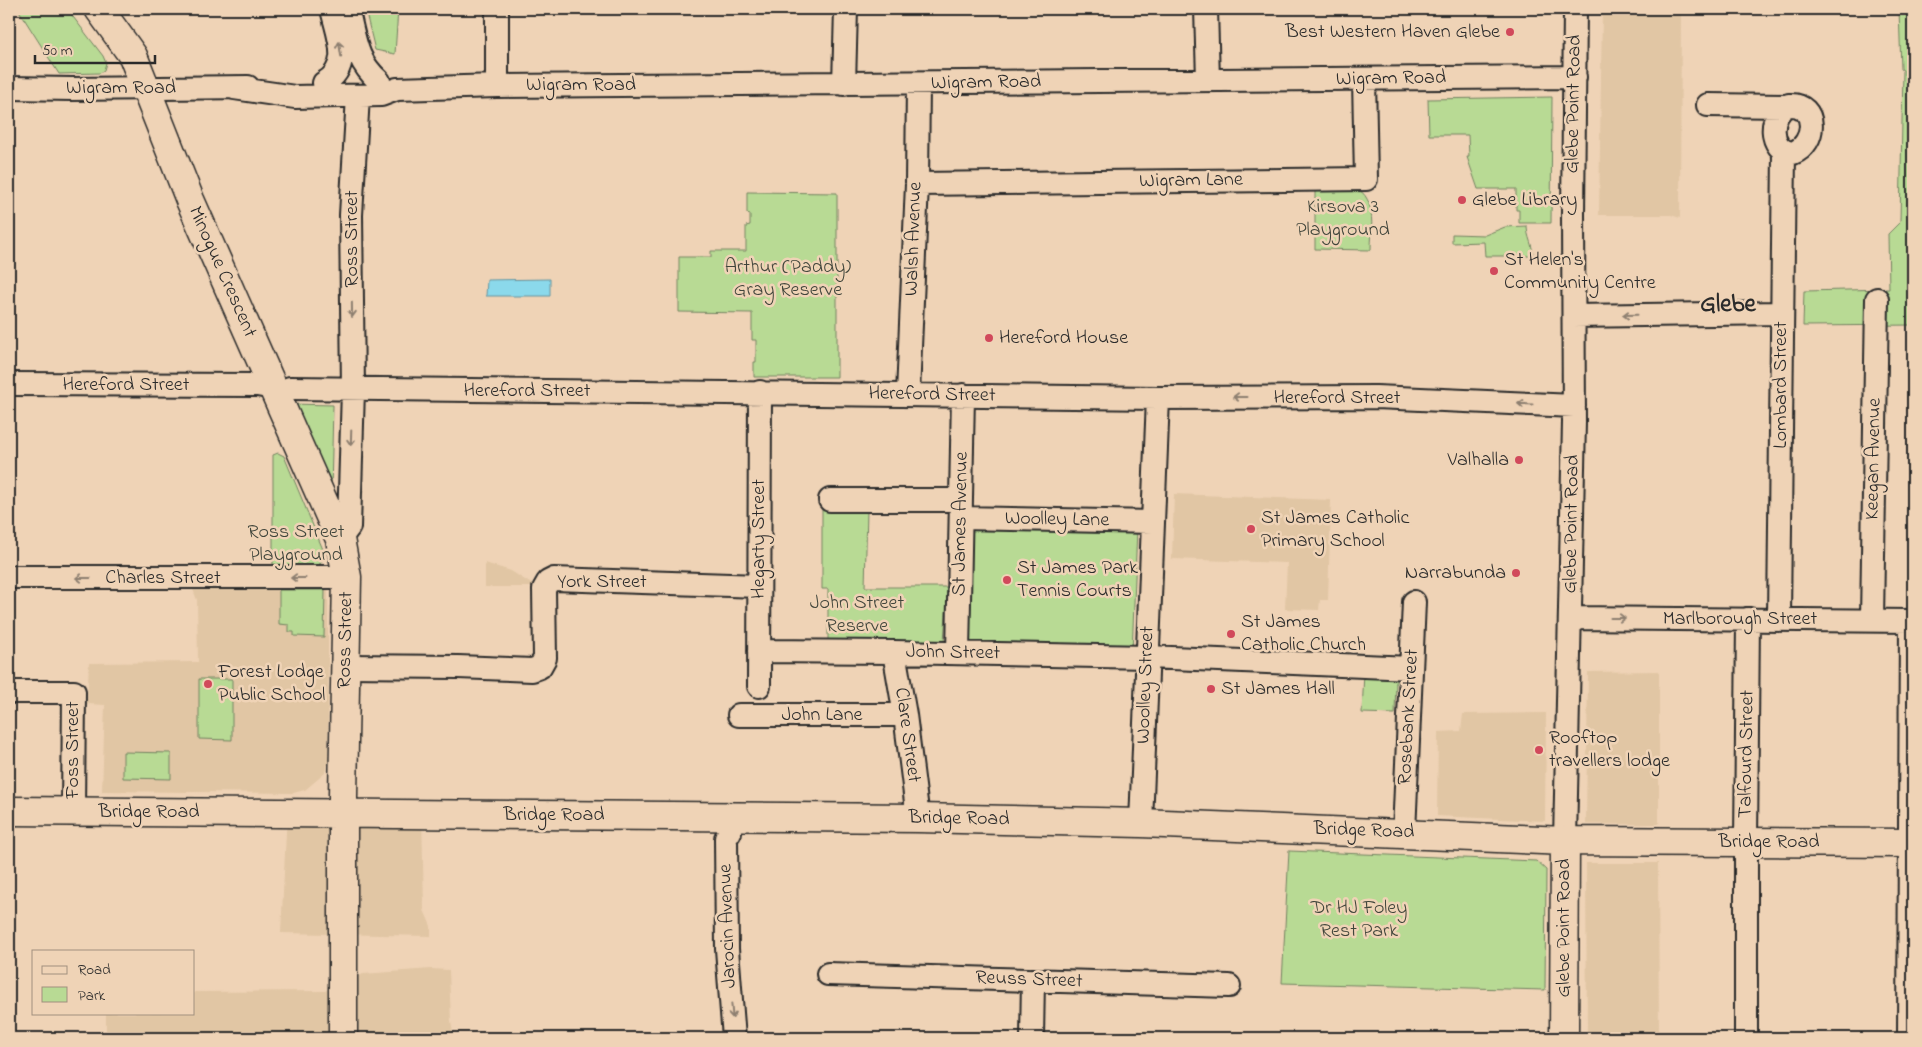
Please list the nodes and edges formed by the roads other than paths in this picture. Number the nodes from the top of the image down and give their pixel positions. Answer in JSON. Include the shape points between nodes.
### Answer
{"nodes":[{"id":1,"x":99,"y":9,"type":"edge"},
{"id":2,"x":332,"y":9,"type":"edge"},
{"id":3,"x":348,"y":9,"type":"edge"},
{"id":4,"x":497,"y":9,"type":"edge"},
{"id":5,"x":846,"y":9,"type":"edge"},
{"id":6,"x":1206,"y":9,"type":"edge"},
{"id":7,"x":1575,"y":9,"type":"edge"},
{"id":8,"x":1575,"y":77,"type":"junction"},
{"id":9,"x":1208,"y":80,"type":"junction"},
{"id":10,"x":1364,"y":80,"type":"junction"},
{"id":11,"x":324,"y":83,"type":"junction"},
{"id":12,"x":844,"y":84,"type":"junction"},
{"id":13,"x":918,"y":84,"type":"junction"},
{"id":14,"x":388,"y":85,"type":"junction"},
{"id":15,"x":497,"y":86,"type":"junction"},
{"id":16,"x":9,"y":88,"type":"edge"},
{"id":17,"x":146,"y":88,"type":"junction"},
{"id":18,"x":234,"y":88,"type":"junction"},
{"id":19,"x":358,"y":96,"type":"junction"},
{"id":20,"x":1708,"y":106,"type":"dead end"},
{"id":21,"x":1785,"y":106,"type":"junction"},
{"id":22,"x":1784,"y":151,"type":"junction"},
{"id":23,"x":917,"y":184,"type":"junction"},
{"id":24,"x":1877,"y":299,"type":"dead end"},
{"id":25,"x":1782,"y":313,"type":"junction"},
{"id":26,"x":1574,"y":316,"type":"junction"},
{"id":27,"x":9,"y":384,"type":"edge"},
{"id":28,"x":282,"y":388,"type":"junction"},
{"id":29,"x":353,"y":389,"type":"junction"},
{"id":30,"x":760,"y":392,"type":"junction"},
{"id":31,"x":908,"y":394,"type":"junction"},
{"id":32,"x":963,"y":395,"type":"junction"},
{"id":33,"x":1158,"y":398,"type":"junction"},
{"id":34,"x":1574,"y":406,"type":"junction"},
{"id":35,"x":830,"y":500,"type":"dead end"},
{"id":36,"x":961,"y":509,"type":"junction"},
{"id":37,"x":1153,"y":522,"type":"junction"},
{"id":38,"x":340,"y":539,"type":"junction"},
{"id":39,"x":347,"y":577,"type":"junction"},
{"id":40,"x":9,"y":578,"type":"edge"},
{"id":41,"x":759,"y":586,"type":"junction"},
{"id":42,"x":1414,"y":602,"type":"dead end"},
{"id":43,"x":1570,"y":618,"type":"junction"},
{"id":44,"x":1748,"y":619,"type":"junction"},
{"id":45,"x":1779,"y":619,"type":"junction"},
{"id":46,"x":1872,"y":620,"type":"junction"},
{"id":47,"x":1912,"y":621,"type":"edge"},
{"id":48,"x":759,"y":651,"type":"junction"},
{"id":49,"x":894,"y":652,"type":"junction"},
{"id":50,"x":958,"y":653,"type":"junction"},
{"id":51,"x":1148,"y":658,"type":"junction"},
{"id":52,"x":345,"y":666,"type":"junction"},
{"id":53,"x":1411,"y":668,"type":"junction"},
{"id":54,"x":759,"y":686,"type":"dead end"},
{"id":55,"x":9,"y":692,"type":"edge"},
{"id":56,"x":739,"y":715,"type":"dead end"},
{"id":57,"x":905,"y":715,"type":"junction"},
{"id":58,"x":9,"y":811,"type":"edge"},
{"id":59,"x":73,"y":812,"type":"junction"},
{"id":60,"x":343,"y":813,"type":"junction"},
{"id":61,"x":729,"y":816,"type":"junction"},
{"id":62,"x":918,"y":818,"type":"junction"},
{"id":63,"x":1140,"y":823,"type":"junction"},
{"id":64,"x":1404,"y":833,"type":"junction"},
{"id":65,"x":1565,"y":841,"type":"junction"},
{"id":66,"x":1746,"y":842,"type":"junction"},
{"id":67,"x":1912,"y":843,"type":"edge"},
{"id":68,"x":828,"y":974,"type":"dead end"},
{"id":69,"x":1033,"y":980,"type":"junction"},
{"id":70,"x":1229,"y":986,"type":"dead end"},
{"id":71,"x":343,"y":1038,"type":"edge"},
{"id":72,"x":734,"y":1038,"type":"edge"},
{"id":73,"x":1032,"y":1038,"type":"edge"},
{"id":74,"x":1564,"y":1038,"type":"edge"},
{"id":75,"x":1746,"y":1038,"type":"edge"},
{"id":76,"x":1909,"y":1038,"type":"edge"}],
"edges":[{"from":1,"to":17,"type":"main road","name":"Minogue Crescent","via":[[133,56]]},
{"from":11,"to":2,"type":"street","one_way":true,"via":[[336,74],[342,62]]},
{"from":3,"to":14,"type":"street","via":[[361,61]]},
{"from":4,"to":15,"type":"street"},
{"from":5,"to":12,"type":"street"},
{"from":6,"to":9,"type":"street"},
{"from":7,"to":8,"type":"street","name":"Glebe Point Road"},
{"from":8,"to":10,"type":"street","name":"Wigram Road"},
{"from":8,"to":26,"type":"street","name":"Glebe Point Road"},
{"from":9,"to":10,"type":"street","name":"Wigram Road"},
{"from":9,"to":13,"type":"street","name":"Wigram Road"},
{"from":10,"to":23,"type":"street","name":"Wigram Lane","via":[[1366,179]]},
{"from":11,"to":14,"type":"street","name":"Wigram Road"},
{"from":11,"to":18,"type":"street","name":"Wigram Road"},
{"from":12,"to":13,"type":"street","name":"Wigram Road"},
{"from":12,"to":15,"type":"street","name":"Wigram Road"},
{"from":13,"to":23,"type":"street","name":"Walsh Avenue"},
{"from":14,"to":15,"type":"street","name":"Wigram Road"},
{"from":14,"to":19,"type":"street","name":"Wigram Road","via":[[381,95]]},
{"from":16,"to":17,"type":"street","name":"Wigram Road"},
{"from":17,"to":18,"type":"street","name":"Wigram Road"},
{"from":17,"to":28,"type":"main road","name":"Minogue Crescent","via":[[190,200]]},
{"from":18,"to":19,"type":"street","name":"Wigram Road","via":[[295,97]]},
{"from":19,"to":29,"type":"street","name":"Ross Street","one_way":true,"via":[[352,191]]},
{"from":20,"to":21,"type":"street"},
{"from":21,"to":22,"type":"street","via":[[1774,125],[1776,142]]},
{"from":21,"to":22,"type":"street","via":[[1796,105],[1804,109],[1811,127],[1808,140],[1801,149]]},
{"from":22,"to":25,"type":"street","name":"Lombard Street"},
{"from":23,"to":31,"type":"street","name":"Walsh Avenue"},
{"from":24,"to":46,"type":"street","name":"Keegan Avenue"},
{"from":25,"to":26,"type":"street","one_way":true},
{"from":25,"to":45,"type":"street","name":"Lombard Street"},
{"from":26,"to":34,"type":"street","name":"Glebe Point Road"},
{"from":27,"to":28,"type":"street","name":"Hereford Street","via":[[257,385]]},
{"from":28,"to":29,"type":"street","name":"Hereford Street"},
{"from":28,"to":38,"type":"main road","name":"Minogue Crescent"},
{"from":29,"to":30,"type":"street","name":"Hereford Street"},
{"from":29,"to":38,"type":"street","name":"Ross Street","one_way":true,"via":[[349,527]]},
{"from":30,"to":31,"type":"street","name":"Hereford Street"},
{"from":30,"to":41,"type":"street","name":"Hegarty Street"},
{"from":31,"to":32,"type":"street","name":"Hereford Street"},
{"from":32,"to":33,"type":"street","name":"Hereford Street"},
{"from":32,"to":36,"type":"street","name":"St James Avenue"},
{"from":34,"to":33,"type":"street","name":"Hereford Street","one_way":true,"via":[[1376,397]]},
{"from":33,"to":37,"type":"street","name":"Woolley Street"},
{"from":34,"to":43,"type":"street","name":"Glebe Point Road"},
{"from":35,"to":36,"type":"street","name":"Woolley Lane"},
{"from":36,"to":37,"type":"street","name":"Woolley Lane"},
{"from":36,"to":50,"type":"street","name":"St James Avenue"},
{"from":37,"to":51,"type":"street","name":"Woolley Street"},
{"from":38,"to":39,"type":"main road","name":"Ross Street"},
{"from":39,"to":40,"type":"street","name":"Charles Street","one_way":true},
{"from":39,"to":52,"type":"main road","name":"Ross Street"},
{"from":41,"to":48,"type":"street","name":"Hegarty Street"},
{"from":41,"to":52,"type":"street","name":"York Street","via":[[554,579],[544,589],[545,658],[540,667],[532,670]]},
{"from":42,"to":53,"type":"street","name":"Rosebank Street"},
{"from":43,"to":44,"type":"street","name":"Marlborough Street","one_way":true},
{"from":43,"to":65,"type":"street","name":"Glebe Point Road"},
{"from":44,"to":45,"type":"street","name":"Marlborough Street"},
{"from":44,"to":66,"type":"street","name":"Talfourd Street"},
{"from":45,"to":46,"type":"street","name":"Marlborough Street"},
{"from":46,"to":47,"type":"street","name":"Marlborough Street"},
{"from":47,"to":67,"type":"street"},
{"from":48,"to":49,"type":"street","name":"John Street"},
{"from":48,"to":54,"type":"street","name":"Hegarty Street"},
{"from":49,"to":50,"type":"street","name":"John Street"},
{"from":49,"to":57,"type":"street","name":"Clare Street"},
{"from":50,"to":51,"type":"street","name":"John Street"},
{"from":51,"to":53,"type":"street","name":"John Street"},
{"from":51,"to":63,"type":"street","name":"Woolley Street"},
{"from":52,"to":60,"type":"main road","name":"Ross Street"},
{"from":53,"to":64,"type":"street","name":"Rosebank Street"},
{"from":55,"to":59,"type":"street","name":"Foss Street","via":[[74,692]]},
{"from":56,"to":57,"type":"street","name":"John Lane"},
{"from":57,"to":62,"type":"street","name":"Clare Street"},
{"from":58,"to":59,"type":"main road","name":"Bridge Road"},
{"from":59,"to":60,"type":"main road","name":"Bridge Road"},
{"from":60,"to":61,"type":"main road","name":"Bridge Road"},
{"from":60,"to":71,"type":"main road","name":"Ross Street"},
{"from":61,"to":62,"type":"main road","name":"Bridge Road"},
{"from":61,"to":72,"type":"street","name":"Jarocin Avenue","one_way":true,"via":[[730,832],[726,838],[727,949]]},
{"from":62,"to":63,"type":"main road","name":"Bridge Road"},
{"from":63,"to":64,"type":"main road","name":"Bridge Road"},
{"from":64,"to":65,"type":"main road","name":"Bridge Road"},
{"from":65,"to":66,"type":"main road","name":"Bridge Road"},
{"from":65,"to":74,"type":"main road","name":"Glebe Point Road"},
{"from":66,"to":67,"type":"main road","name":"Bridge Road"},
{"from":66,"to":75,"type":"street","name":"Talfourd Street"},
{"from":67,"to":76,"type":"street"},
{"from":68,"to":69,"type":"street","name":"Reuss Street"},
{"from":69,"to":70,"type":"street","name":"Reuss Street"},
{"from":69,"to":73,"type":"street"}]}
